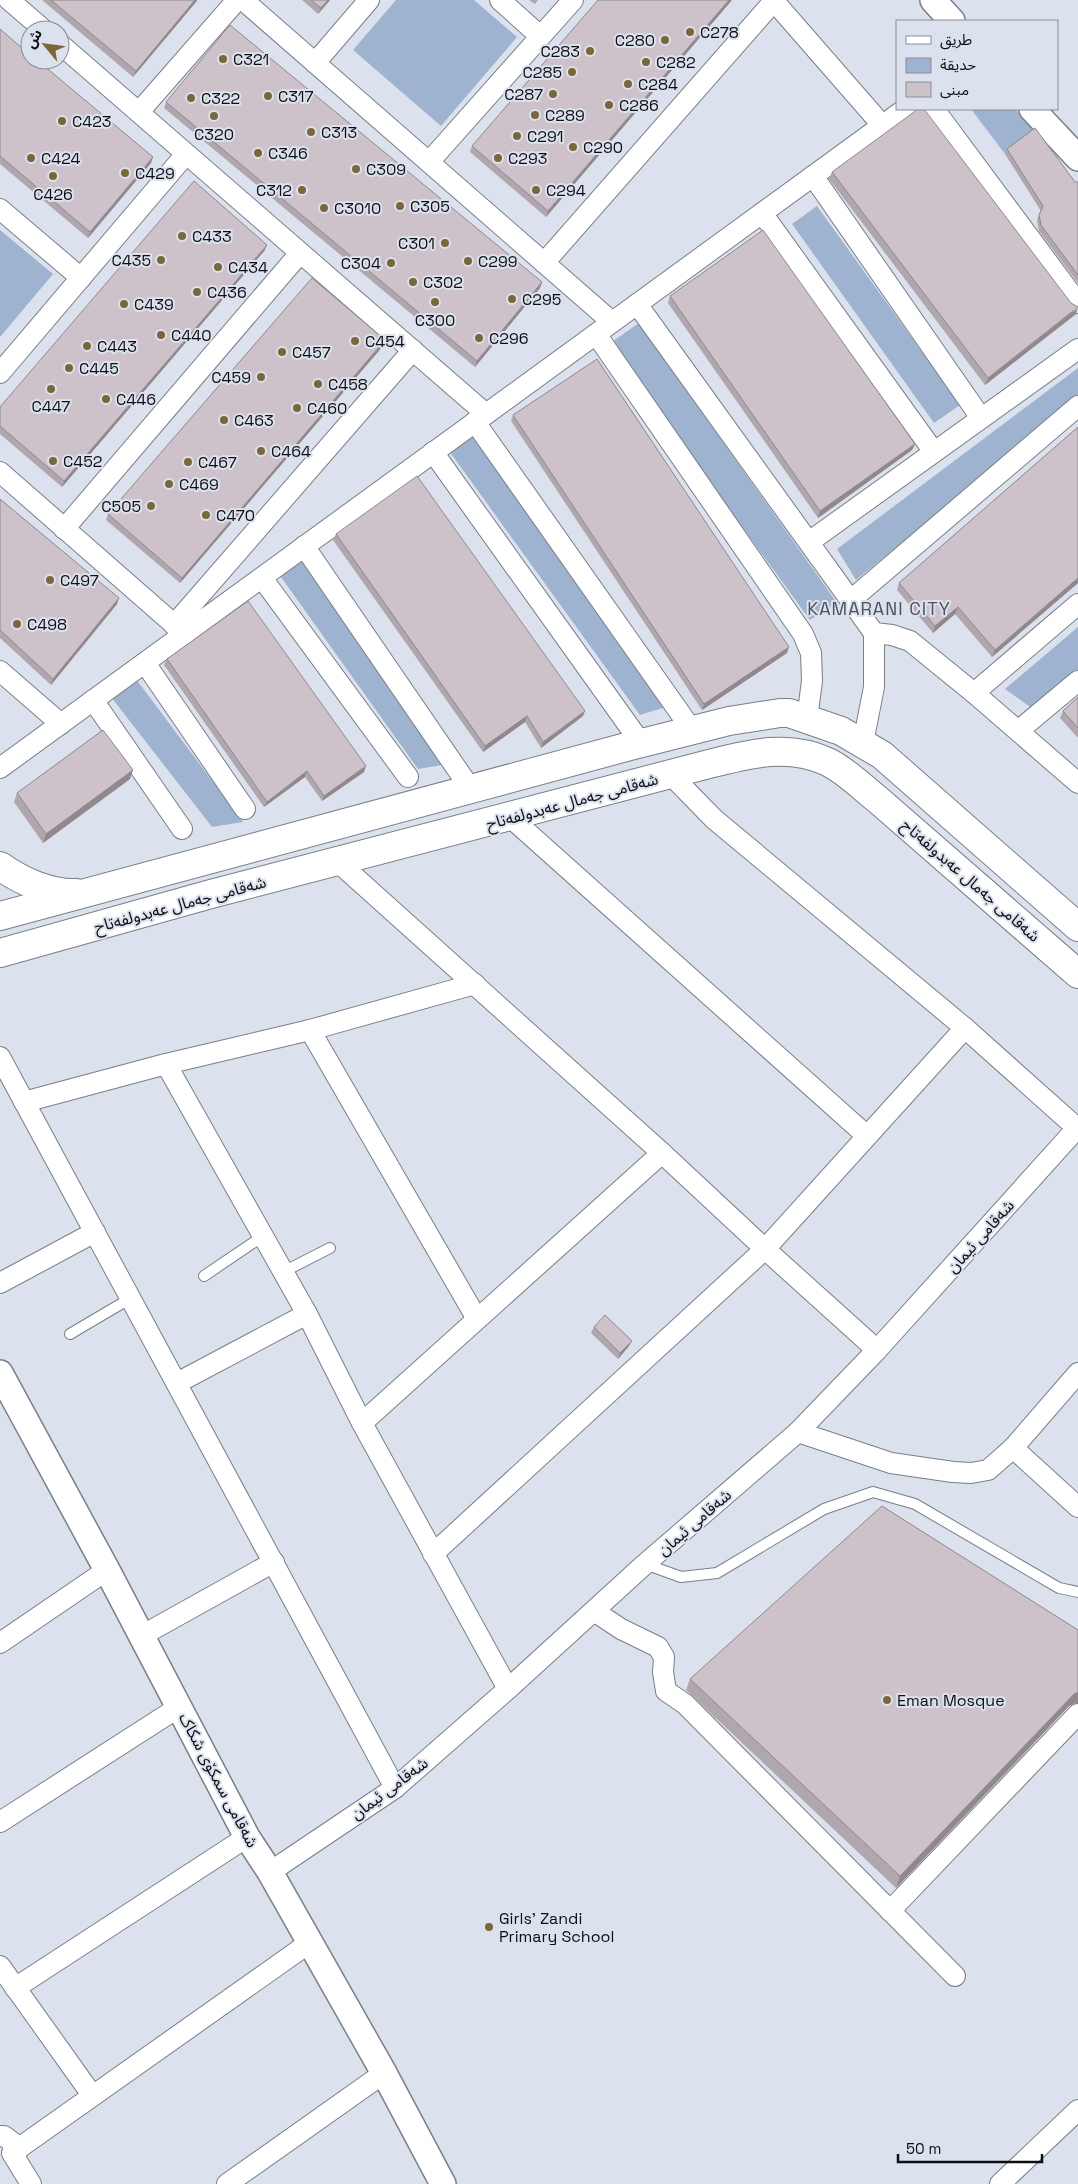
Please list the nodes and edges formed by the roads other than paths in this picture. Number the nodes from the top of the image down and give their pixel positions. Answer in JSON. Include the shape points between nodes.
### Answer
{"nodes":[{"id":1,"x":9,"y":0,"type":"edge"},
{"id":2,"x":237,"y":0,"type":"edge"},
{"id":3,"x":243,"y":0,"type":"edge"},
{"id":4,"x":369,"y":0,"type":"edge"},
{"id":5,"x":500,"y":0,"type":"edge"},
{"id":6,"x":572,"y":0,"type":"edge"},
{"id":7,"x":773,"y":0,"type":"edge"},
{"id":8,"x":933,"y":0,"type":"edge"},
{"id":9,"x":32,"y":20,"type":"edge"},
{"id":10,"x":951,"y":20,"type":"edge"},
{"id":11,"x":540,"y":36,"type":"junction"},
{"id":12,"x":70,"y":53,"type":"edge"},
{"id":13,"x":315,"y":63,"type":"junction"},
{"id":14,"x":904,"y":110,"type":"edge"},
{"id":15,"x":935,"y":110,"type":"edge"},
{"id":16,"x":1033,"y":110,"type":"edge"},
{"id":17,"x":139,"y":112,"type":"junction"},
{"id":18,"x":882,"y":126,"type":"junction"},
{"id":19,"x":186,"y":154,"type":"junction"},
{"id":20,"x":1078,"y":158,"type":"edge"},
{"id":21,"x":429,"y":162,"type":"junction"},
{"id":22,"x":813,"y":176,"type":"junction"},
{"id":23,"x":0,"y":209,"type":"edge"},
{"id":24,"x":762,"y":213,"type":"junction"},
{"id":25,"x":300,"y":253,"type":"junction"},
{"id":26,"x":544,"y":263,"type":"junction"},
{"id":27,"x":80,"y":278,"type":"junction"},
{"id":28,"x":1078,"y":303,"type":"edge"},
{"id":29,"x":637,"y":304,"type":"junction"},
{"id":30,"x":612,"y":322,"type":"junction"},
{"id":31,"x":596,"y":334,"type":"junction"},
{"id":32,"x":1078,"y":349,"type":"edge"},
{"id":33,"x":412,"y":350,"type":"junction"},
{"id":34,"x":0,"y":373,"type":"edge"},
{"id":35,"x":1078,"y":406,"type":"edge"},
{"id":36,"x":481,"y":418,"type":"junction"},
{"id":37,"x":982,"y":418,"type":"junction"},
{"id":38,"x":433,"y":452,"type":"junction"},
{"id":39,"x":934,"y":452,"type":"junction"},
{"id":40,"x":0,"y":472,"type":"edge"},
{"id":41,"x":64,"y":529,"type":"junction"},
{"id":42,"x":809,"y":542,"type":"junction"},
{"id":43,"x":304,"y":546,"type":"junction"},
{"id":44,"x":262,"y":578,"type":"junction"},
{"id":45,"x":851,"y":600,"type":"junction"},
{"id":46,"x":1078,"y":604,"type":"edge"},
{"id":47,"x":179,"y":629,"type":"junction"},
{"id":48,"x":874,"y":633,"type":"junction"},
{"id":49,"x":145,"y":662,"type":"junction"},
{"id":50,"x":0,"y":671,"type":"edge"},
{"id":51,"x":1078,"y":681,"type":"edge"},
{"id":52,"x":974,"y":693,"type":"junction"},
{"id":53,"x":93,"y":700,"type":"junction"},
{"id":54,"x":807,"y":719,"type":"junction"},
{"id":55,"x":60,"y":724,"type":"junction"},
{"id":56,"x":692,"y":730,"type":"junction"},
{"id":57,"x":1018,"y":731,"type":"junction"},
{"id":58,"x":641,"y":743,"type":"junction"},
{"id":59,"x":863,"y":743,"type":"junction"},
{"id":60,"x":0,"y":768,"type":"edge"},
{"id":61,"x":670,"y":775,"type":"junction"},
{"id":62,"x":408,"y":777,"type":"dead end"},
{"id":63,"x":1078,"y":783,"type":"edge"},
{"id":64,"x":470,"y":788,"type":"junction"},
{"id":65,"x":245,"y":809,"type":"dead end"},
{"id":66,"x":510,"y":818,"type":"junction"},
{"id":67,"x":182,"y":828,"type":"dead end"},
{"id":68,"x":201,"y":862,"type":"junction"},
{"id":69,"x":338,"y":862,"type":"junction"},
{"id":70,"x":0,"y":866,"type":"edge"},
{"id":71,"x":92,"y":892,"type":"junction"},
{"id":72,"x":212,"y":894,"type":"junction"},
{"id":73,"x":0,"y":916,"type":"edge"},
{"id":74,"x":1078,"y":927,"type":"edge"},
{"id":75,"x":0,"y":953,"type":"edge"},
{"id":76,"x":1078,"y":974,"type":"edge"},
{"id":77,"x":475,"y":984,"type":"junction"},
{"id":78,"x":964,"y":1028,"type":"junction"},
{"id":79,"x":310,"y":1030,"type":"junction"},
{"id":80,"x":0,"y":1057,"type":"edge"},
{"id":81,"x":166,"y":1064,"type":"junction"},
{"id":82,"x":24,"y":1102,"type":"junction"},
{"id":83,"x":1078,"y":1128,"type":"edge"},
{"id":84,"x":867,"y":1136,"type":"junction"},
{"id":85,"x":662,"y":1153,"type":"junction"},
{"id":86,"x":95,"y":1232,"type":"junction"},
{"id":87,"x":263,"y":1236,"type":"junction"},
{"id":88,"x":330,"y":1248,"type":"dead end"},
{"id":89,"x":765,"y":1249,"type":"junction"},
{"id":90,"x":283,"y":1272,"type":"junction"},
{"id":91,"x":204,"y":1276,"type":"dead end"},
{"id":92,"x":0,"y":1283,"type":"edge"},
{"id":93,"x":131,"y":1298,"type":"junction"},
{"id":94,"x":307,"y":1314,"type":"junction"},
{"id":95,"x":477,"y":1319,"type":"junction"},
{"id":96,"x":70,"y":1334,"type":"dead end"},
{"id":97,"x":877,"y":1350,"type":"junction"},
{"id":98,"x":1078,"y":1372,"type":"edge"},
{"id":99,"x":0,"y":1374,"type":"edge"},
{"id":100,"x":178,"y":1384,"type":"junction"},
{"id":101,"x":362,"y":1423,"type":"junction"},
{"id":102,"x":798,"y":1432,"type":"junction"},
{"id":103,"x":1013,"y":1448,"type":"junction"},
{"id":104,"x":1078,"y":1507,"type":"edge"},
{"id":105,"x":433,"y":1554,"type":"junction"},
{"id":106,"x":274,"y":1562,"type":"junction"},
{"id":107,"x":645,"y":1564,"type":"junction"},
{"id":108,"x":107,"y":1570,"type":"junction"},
{"id":109,"x":1078,"y":1592,"type":"edge"},
{"id":110,"x":594,"y":1611,"type":"junction"},
{"id":111,"x":142,"y":1636,"type":"junction"},
{"id":112,"x":0,"y":1643,"type":"edge"},
{"id":113,"x":508,"y":1689,"type":"junction"},
{"id":114,"x":179,"y":1707,"type":"junction"},
{"id":115,"x":1078,"y":1714,"type":"edge"},
{"id":116,"x":395,"y":1788,"type":"junction"},
{"id":117,"x":0,"y":1822,"type":"edge"},
{"id":118,"x":248,"y":1837,"type":"junction"},
{"id":119,"x":270,"y":1872,"type":"junction"},
{"id":120,"x":890,"y":1911,"type":"junction"},
{"id":121,"x":309,"y":1943,"type":"junction"},
{"id":122,"x":0,"y":1966,"type":"edge"},
{"id":123,"x":955,"y":1976,"type":"dead end"},
{"id":124,"x":15,"y":1988,"type":"junction"},
{"id":125,"x":384,"y":2073,"type":"junction"},
{"id":126,"x":92,"y":2095,"type":"junction"},
{"id":127,"x":1078,"y":2110,"type":"edge"},
{"id":128,"x":0,"y":2136,"type":"edge"},
{"id":129,"x":20,"y":2148,"type":"junction"},
{"id":130,"x":255,"y":2176,"type":"edge"},
{"id":131,"x":31,"y":2184,"type":"edge"},
{"id":132,"x":227,"y":2184,"type":"edge"},
{"id":133,"x":443,"y":2184,"type":"edge"},
{"id":134,"x":1000,"y":2184,"type":"edge"}],
"edges":[{"from":1,"to":9,"type":"street"},
{"from":2,"to":17,"type":"street"},
{"from":3,"to":13,"type":"street"},
{"from":4,"to":13,"type":"street"},
{"from":5,"to":11,"type":"street"},
{"from":6,"to":11,"type":"street"},
{"from":7,"to":18,"type":"street"},
{"from":7,"to":26,"type":"street"},
{"from":8,"to":10,"type":"street"},
{"from":11,"to":21,"type":"street"},
{"from":12,"to":17,"type":"street"},
{"from":13,"to":21,"type":"street"},
{"from":14,"to":18,"type":"street"},
{"from":15,"to":28,"type":"street"},
{"from":16,"to":20,"type":"street"},
{"from":17,"to":19,"type":"street"},
{"from":18,"to":22,"type":"street"},
{"from":19,"to":25,"type":"street"},
{"from":19,"to":27,"type":"street"},
{"from":21,"to":26,"type":"street"},
{"from":22,"to":24,"type":"street"},
{"from":22,"to":37,"type":"street"},
{"from":23,"to":27,"type":"street"},
{"from":24,"to":29,"type":"street"},
{"from":24,"to":39,"type":"street"},
{"from":25,"to":33,"type":"street"},
{"from":25,"to":41,"type":"street"},
{"from":26,"to":30,"type":"street"},
{"from":27,"to":34,"type":"street"},
{"from":29,"to":30,"type":"street"},
{"from":29,"to":42,"type":"street"},
{"from":30,"to":31,"type":"street"},
{"from":31,"to":36,"type":"street"},
{"from":31,"to":54,"type":"street","via":[[803,634],[811,653],[812,681]]},
{"from":32,"to":37,"type":"street"},
{"from":33,"to":36,"type":"street"},
{"from":33,"to":47,"type":"street"},
{"from":35,"to":45,"type":"street"},
{"from":36,"to":38,"type":"street"},
{"from":36,"to":56,"type":"street"},
{"from":37,"to":39,"type":"street"},
{"from":38,"to":43,"type":"street"},
{"from":38,"to":58,"type":"street"},
{"from":39,"to":42,"type":"street"},
{"from":40,"to":41,"type":"street"},
{"from":41,"to":47,"type":"street"},
{"from":42,"to":45,"type":"street"},
{"from":43,"to":44,"type":"street"},
{"from":43,"to":64,"type":"street"},
{"from":44,"to":47,"type":"street"},
{"from":44,"to":62,"type":"street"},
{"from":45,"to":48,"type":"street"},
{"from":46,"to":52,"type":"street"},
{"from":47,"to":49,"type":"street"},
{"from":48,"to":52,"type":"street","via":[[910,641]]},
{"from":48,"to":59,"type":"street","via":[[874,687]]},
{"from":49,"to":53,"type":"street"},
{"from":49,"to":65,"type":"street"},
{"from":50,"to":55,"type":"street"},
{"from":51,"to":57,"type":"street"},
{"from":52,"to":57,"type":"street"},
{"from":53,"to":55,"type":"street"},
{"from":53,"to":67,"type":"street"},
{"from":54,"to":56,"type":"main road","via":[[780,713]]},
{"from":54,"to":59,"type":"main road"},
{"from":55,"to":60,"type":"street"},
{"from":56,"to":58,"type":"main road"},
{"from":57,"to":63,"type":"street"},
{"from":58,"to":64,"type":"main road"},
{"from":59,"to":74,"type":"main road","via":[[882,755]]},
{"from":61,"to":66,"type":"main road","name":"شەقامی جەمال عەبدولفەتاح"},
{"from":61,"to":76,"type":"main road","name":"شەقامی جەمال عەبدولفەتاح","via":[[750,753],[803,753],[829,762],[878,799]]},
{"from":61,"to":78,"type":"street","via":[[714,819]]},
{"from":64,"to":68,"type":"main road"},
{"from":66,"to":69,"type":"main road","name":"شەقامی جەمال عەبدولفەتاح"},
{"from":66,"to":84,"type":"street"},
{"from":68,"to":71,"type":"main road"},
{"from":68,"to":72,"type":"main road"},
{"from":69,"to":72,"type":"main road","name":"شەقامی جەمال عەبدولفەتاح"},
{"from":69,"to":77,"type":"street"},
{"from":70,"to":71,"type":"main road","via":[[48,889],[67,893]]},
{"from":71,"to":73,"type":"main road"},
{"from":72,"to":75,"type":"main road","name":"شەقامی جەمال عەبدولفەتاح"},
{"from":77,"to":79,"type":"street"},
{"from":77,"to":85,"type":"street"},
{"from":78,"to":83,"type":"street"},
{"from":78,"to":84,"type":"street"},
{"from":79,"to":81,"type":"street"},
{"from":79,"to":95,"type":"street"},
{"from":80,"to":82,"type":"street"},
{"from":81,"to":82,"type":"street"},
{"from":81,"to":87,"type":"street"},
{"from":82,"to":86,"type":"street"},
{"from":83,"to":97,"type":"street","name":"شەقامی ئیمان"},
{"from":84,"to":89,"type":"street"},
{"from":85,"to":89,"type":"street"},
{"from":85,"to":95,"type":"street"},
{"from":86,"to":92,"type":"street"},
{"from":86,"to":93,"type":"street"},
{"from":87,"to":90,"type":"street"},
{"from":87,"to":91,"type":"lane"},
{"from":88,"to":90,"type":"lane"},
{"from":89,"to":97,"type":"street"},
{"from":89,"to":105,"type":"street"},
{"from":90,"to":94,"type":"street"},
{"from":93,"to":96,"type":"lane"},
{"from":93,"to":100,"type":"street"},
{"from":94,"to":100,"type":"street"},
{"from":94,"to":101,"type":"street"},
{"from":95,"to":101,"type":"street"},
{"from":97,"to":102,"type":"street","name":"شەقامی ئیمان"},
{"from":98,"to":103,"type":"street"},
{"from":99,"to":108,"type":"street","name":"شەقامی سمکۆی شکاک"},
{"from":100,"to":106,"type":"street"},
{"from":101,"to":105,"type":"street"},
{"from":102,"to":103,"type":"street","via":[[891,1463],[953,1472],[988,1470]]},
{"from":102,"to":107,"type":"street","name":"شەقامی ئیمان"},
{"from":103,"to":104,"type":"street"},
{"from":105,"to":113,"type":"street"},
{"from":106,"to":111,"type":"street"},
{"from":106,"to":116,"type":"street"},
{"from":107,"to":109,"type":"lane","via":[[682,1577],[717,1573],[824,1509],[873,1492],[915,1504],[1059,1588]]},
{"from":107,"to":110,"type":"street","name":"شەقامی ئیمان"},
{"from":108,"to":111,"type":"street","name":"شەقامی سمکۆی شکاک"},
{"from":108,"to":112,"type":"street"},
{"from":110,"to":113,"type":"street","name":"شەقامی ئیمان"},
{"from":110,"to":120,"type":"street","via":[[658,1647],[664,1657],[666,1691],[685,1704]]},
{"from":111,"to":114,"type":"street","name":"شەقامی سمکۆی شکاک"},
{"from":113,"to":116,"type":"street","name":"شەقامی ئیمان"},
{"from":114,"to":117,"type":"street"},
{"from":114,"to":118,"type":"street","name":"شەقامی سمکۆی شکاک"},
{"from":115,"to":120,"type":"street"},
{"from":116,"to":119,"type":"street","name":"شەقامی ئیمان"},
{"from":118,"to":119,"type":"street","name":"شەقامی سمکۆی شکاک"},
{"from":118,"to":124,"type":"street"},
{"from":119,"to":121,"type":"street","name":"شەقامی سمکۆی شکاک"},
{"from":120,"to":123,"type":"street"},
{"from":121,"to":125,"type":"street","name":"شەقامی سمکۆی شکاک"},
{"from":121,"to":126,"type":"street"},
{"from":122,"to":124,"type":"street"},
{"from":124,"to":126,"type":"street"},
{"from":125,"to":130,"type":"street"},
{"from":125,"to":133,"type":"street","name":"شەقامی سمکۆی شکاک"},
{"from":126,"to":129,"type":"street"},
{"from":127,"to":134,"type":"street"},
{"from":128,"to":129,"type":"street"},
{"from":129,"to":131,"type":"street","via":[[12,2154]]},
{"from":130,"to":132,"type":"street"}]}
